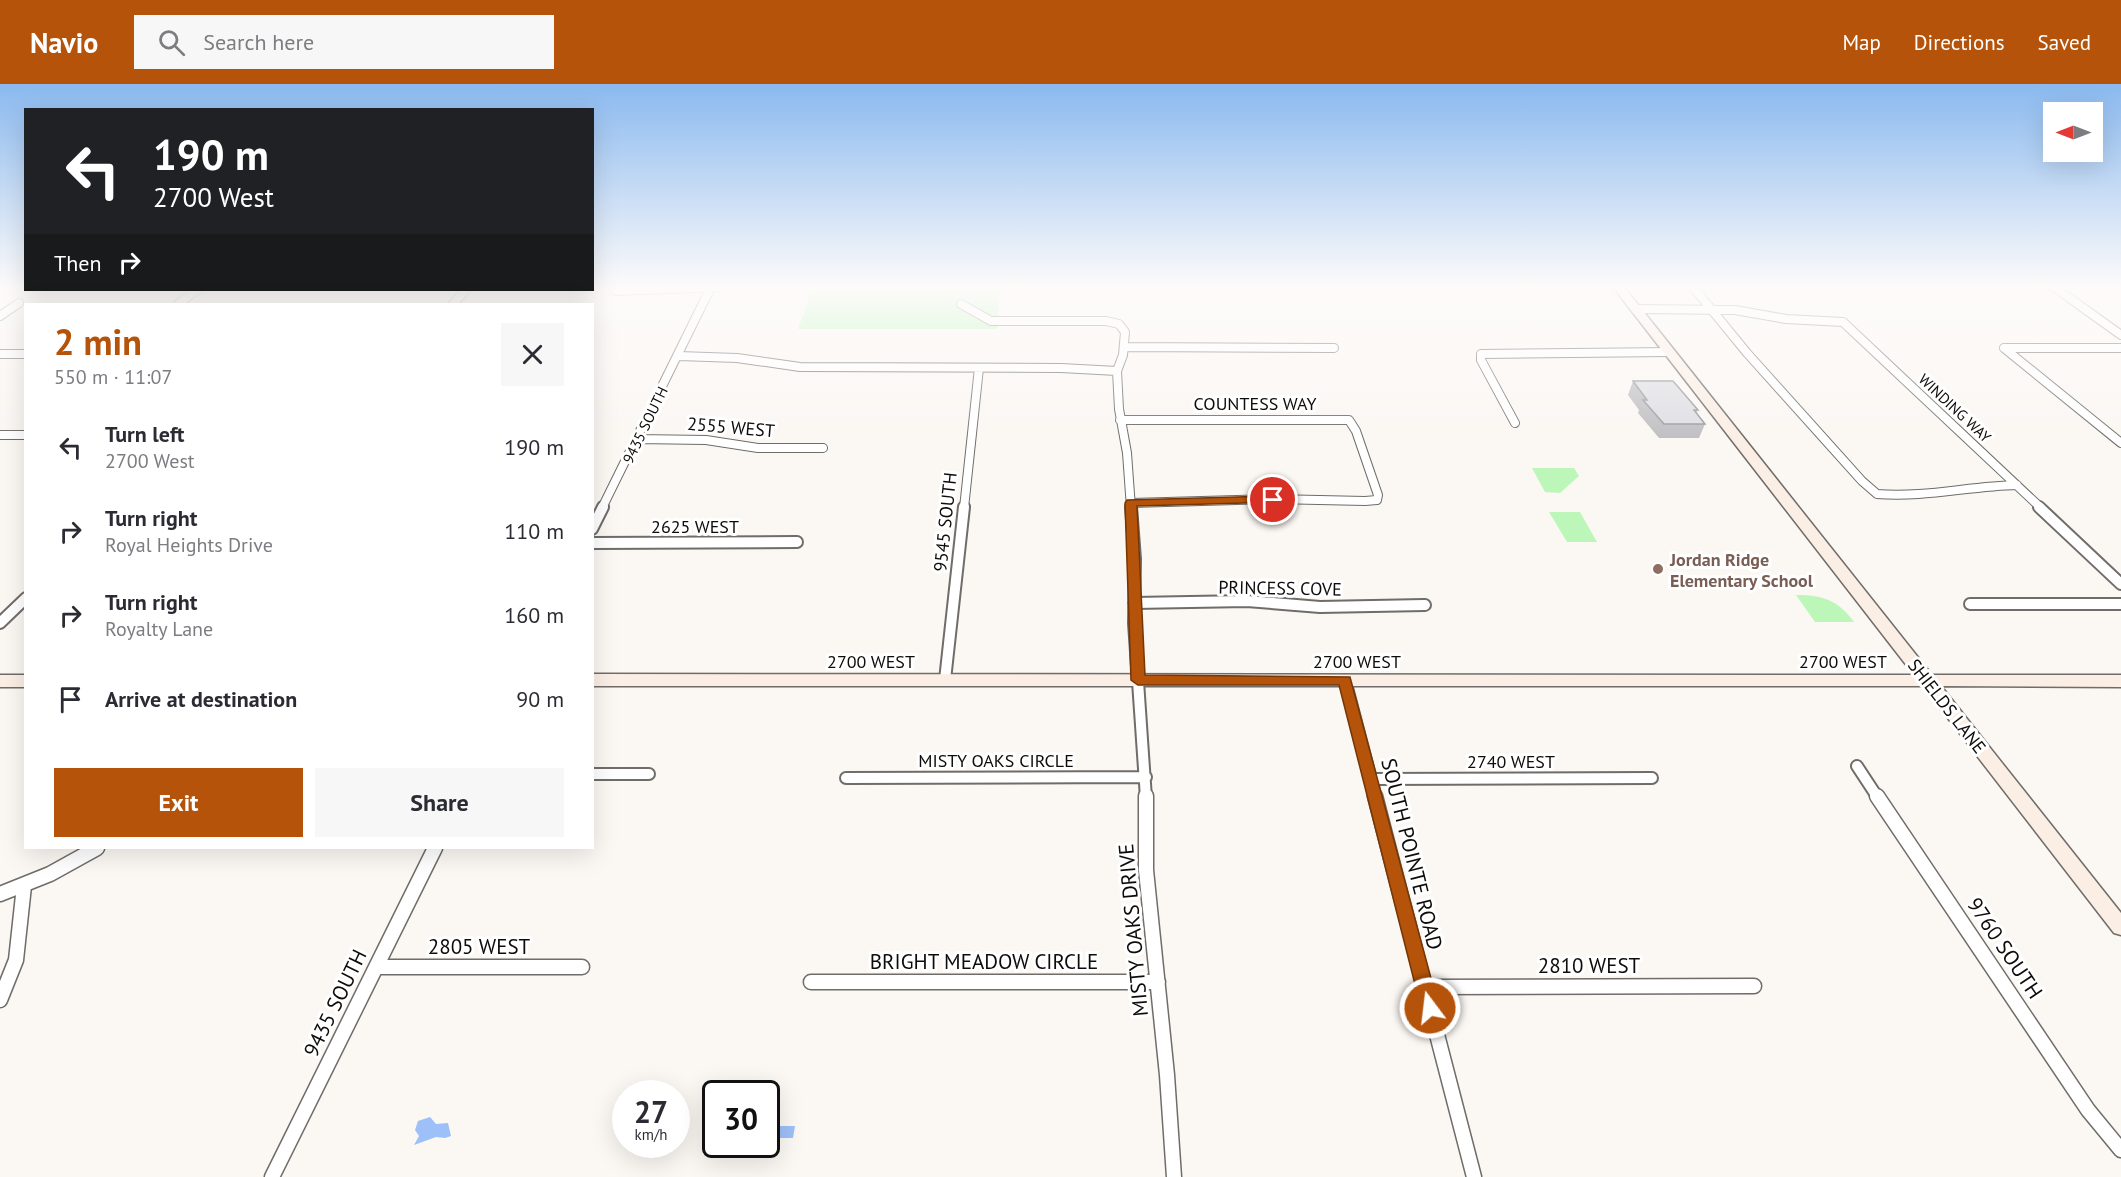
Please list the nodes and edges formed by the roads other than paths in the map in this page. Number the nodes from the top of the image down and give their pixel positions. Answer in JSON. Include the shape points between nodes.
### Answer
{"nodes":[{"id":1,"x":687,"y":338,"type":"edge"},
{"id":2,"x":1125,"y":338,"type":"edge"},
{"id":3,"x":1658,"y":338,"type":"edge"},
{"id":4,"x":1735,"y":338,"type":"edge"},
{"id":5,"x":1860,"y":338,"type":"edge"},
{"id":6,"x":1125,"y":347,"type":"junction"},
{"id":7,"x":1334,"y":348,"type":"dead end"},
{"id":8,"x":2121,"y":348,"type":"edge"},
{"id":9,"x":1669,"y":352,"type":"junction"},
{"id":10,"x":0,"y":354,"type":"edge"},
{"id":11,"x":24,"y":354,"type":"edge"},
{"id":12,"x":678,"y":356,"type":"junction"},
{"id":13,"x":979,"y":368,"type":"junction"},
{"id":14,"x":1117,"y":371,"type":"junction"},
{"id":15,"x":1120,"y":420,"type":"junction"},
{"id":16,"x":1515,"y":423,"type":"dead end"},
{"id":17,"x":0,"y":435,"type":"edge"},
{"id":18,"x":24,"y":435,"type":"edge"},
{"id":19,"x":637,"y":440,"type":"junction"},
{"id":20,"x":2121,"y":444,"type":"edge"},
{"id":21,"x":823,"y":448,"type":"dead end"},
{"id":22,"x":2017,"y":485,"type":"junction"},
{"id":23,"x":1131,"y":503,"type":"junction"},
{"id":24,"x":594,"y":525,"type":"edge"},
{"id":25,"x":797,"y":542,"type":"dead end"},
{"id":26,"x":594,"y":543,"type":"edge"},
{"id":27,"x":2121,"y":584,"type":"edge"},
{"id":28,"x":24,"y":600,"type":"edge"},
{"id":29,"x":1134,"y":603,"type":"junction"},
{"id":30,"x":1970,"y":604,"type":"dead end"},
{"id":31,"x":2121,"y":604,"type":"edge"},
{"id":32,"x":1425,"y":605,"type":"dead end"},
{"id":33,"x":0,"y":623,"type":"edge"},
{"id":34,"x":594,"y":680,"type":"edge"},
{"id":35,"x":945,"y":680,"type":"junction"},
{"id":36,"x":1138,"y":680,"type":"junction"},
{"id":37,"x":1345,"y":680,"type":"junction"},
{"id":38,"x":0,"y":681,"type":"edge"},
{"id":39,"x":24,"y":681,"type":"edge"},
{"id":40,"x":1927,"y":681,"type":"junction"},
{"id":41,"x":2121,"y":681,"type":"edge"},
{"id":42,"x":1857,"y":766,"type":"dead end"},
{"id":43,"x":594,"y":774,"type":"edge"},
{"id":44,"x":649,"y":774,"type":"dead end"},
{"id":45,"x":1146,"y":777,"type":"junction"},
{"id":46,"x":846,"y":778,"type":"dead end"},
{"id":47,"x":1652,"y":778,"type":"dead end"},
{"id":48,"x":1371,"y":779,"type":"junction"},
{"id":49,"x":95,"y":849,"type":"edge"},
{"id":50,"x":435,"y":849,"type":"edge"},
{"id":51,"x":24,"y":886,"type":"junction"},
{"id":52,"x":0,"y":894,"type":"edge"},
{"id":53,"x":2121,"y":927,"type":"edge"},
{"id":54,"x":376,"y":967,"type":"junction"},
{"id":55,"x":582,"y":967,"type":"dead end"},
{"id":56,"x":811,"y":982,"type":"dead end"},
{"id":57,"x":1158,"y":982,"type":"junction"},
{"id":58,"x":1754,"y":986,"type":"dead end"},
{"id":59,"x":1424,"y":987,"type":"junction"},
{"id":60,"x":0,"y":1000,"type":"edge"},
{"id":61,"x":2121,"y":1150,"type":"edge"},
{"id":62,"x":272,"y":1177,"type":"edge"},
{"id":63,"x":1174,"y":1177,"type":"edge"},
{"id":64,"x":1474,"y":1177,"type":"edge"}],
"edges":[{"from":1,"to":12,"type":"street","name":"9435 SOUTH"},
{"from":2,"to":6,"type":"street"},
{"from":3,"to":9,"type":"main road","name":"SHIELDS LANE"},
{"from":4,"to":22,"type":"street","via":[[1876,494],[1927,495]]},
{"from":5,"to":22,"type":"street","name":"WINDING WAY"},
{"from":6,"to":7,"type":"street"},
{"from":6,"to":14,"type":"street"},
{"from":8,"to":20,"type":"street","via":[[2004,348]]},
{"from":9,"to":16,"type":"street","via":[[1481,354]]},
{"from":9,"to":40,"type":"main road","name":"SHIELDS LANE"},
{"from":10,"to":11,"type":"street"},
{"from":12,"to":13,"type":"street","via":[[738,358],[800,367]]},
{"from":12,"to":19,"type":"street","name":"9435 SOUTH"},
{"from":13,"to":14,"type":"street"},
{"from":13,"to":35,"type":"street","name":"9545 SOUTH"},
{"from":14,"to":15,"type":"street","name":"MISTY OAKS DRIVE"},
{"from":15,"to":23,"type":"street","name":"MISTY OAKS DRIVE"},
{"from":15,"to":23,"type":"street","name":"COUNTESS WAY","via":[[1349,420],[1366,459],[1377,500]]},
{"from":17,"to":18,"type":"street"},
{"from":19,"to":21,"type":"street","name":"2555 WEST"},
{"from":19,"to":24,"type":"street","name":"9435 SOUTH"},
{"from":22,"to":27,"type":"street","name":"WINDING WAY"},
{"from":23,"to":29,"type":"street","name":"MISTY OAKS DRIVE"},
{"from":25,"to":26,"type":"street","name":"2625 WEST"},
{"from":28,"to":33,"type":"street"},
{"from":29,"to":32,"type":"street","name":"PRINCESS COVE"},
{"from":29,"to":36,"type":"street","name":"MISTY OAKS DRIVE"},
{"from":30,"to":31,"type":"street"},
{"from":34,"to":35,"type":"main road","name":"2700 WEST"},
{"from":35,"to":36,"type":"main road","name":"2700 WEST"},
{"from":36,"to":37,"type":"main road","name":"2700 WEST"},
{"from":36,"to":45,"type":"street","name":"MISTY OAKS DRIVE"},
{"from":37,"to":40,"type":"main road","name":"2700 WEST"},
{"from":37,"to":48,"type":"street","name":"SOUTH POINTE ROAD"},
{"from":38,"to":39,"type":"main road"},
{"from":40,"to":41,"type":"main road","name":"2700 WEST"},
{"from":40,"to":53,"type":"main road","name":"SHIELDS LANE"},
{"from":42,"to":61,"type":"street","name":"9760 SOUTH","via":[[2088,1110]]},
{"from":43,"to":44,"type":"street"},
{"from":45,"to":46,"type":"street","name":"MISTY OAKS CIRCLE"},
{"from":45,"to":57,"type":"street","name":"MISTY OAKS DRIVE","via":[[1146,870]]},
{"from":47,"to":48,"type":"street","name":"2740 WEST"},
{"from":48,"to":59,"type":"street","name":"SOUTH POINTE ROAD"},
{"from":49,"to":51,"type":"street"},
{"from":50,"to":54,"type":"street","name":"9435 SOUTH"},
{"from":51,"to":52,"type":"street"},
{"from":51,"to":60,"type":"street","via":[[16,960]]},
{"from":54,"to":55,"type":"street","name":"2805 WEST"},
{"from":54,"to":62,"type":"street","name":"9435 SOUTH"},
{"from":56,"to":57,"type":"street","name":"BRIGHT MEADOW CIRCLE"},
{"from":57,"to":63,"type":"street","name":"MISTY OAKS DRIVE"},
{"from":58,"to":59,"type":"street","name":"2810 WEST"},
{"from":59,"to":64,"type":"street","name":"SOUTH POINTE ROAD"}]}
